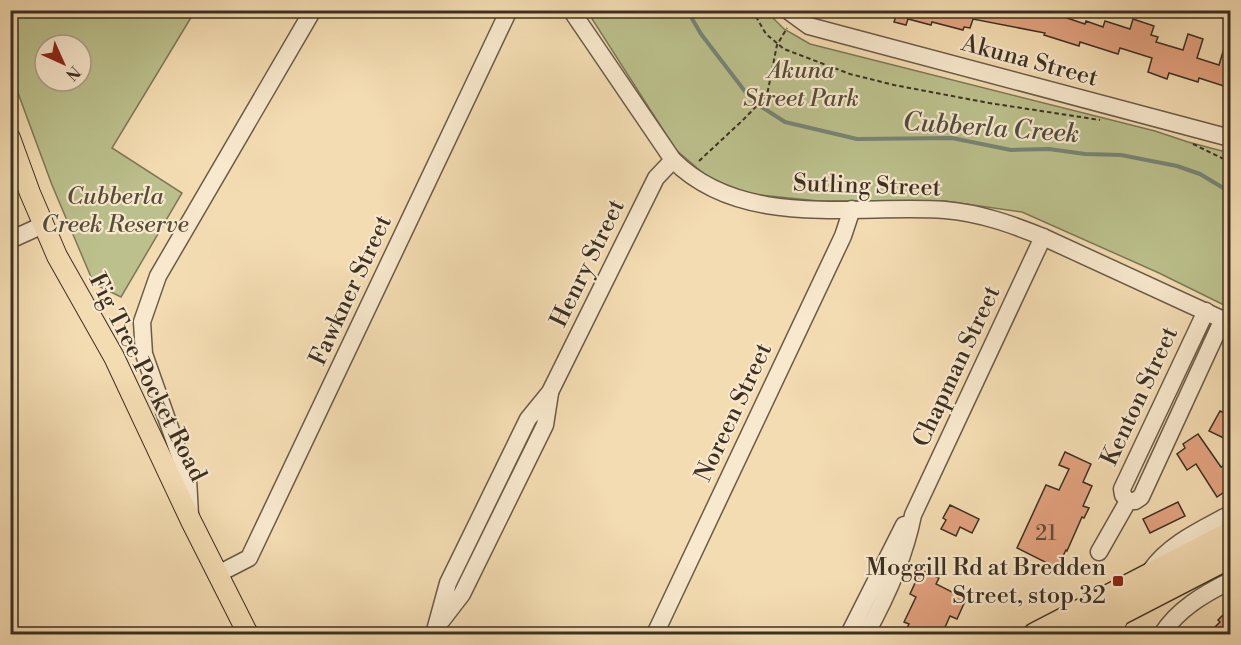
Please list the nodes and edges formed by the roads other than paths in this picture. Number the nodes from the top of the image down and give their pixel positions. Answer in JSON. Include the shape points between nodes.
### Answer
{"nodes":[{"id":1,"x":313,"y":10,"type":"edge"},
{"id":2,"x":509,"y":10,"type":"edge"},
{"id":3,"x":571,"y":10,"type":"edge"},
{"id":4,"x":790,"y":14,"type":"edge"},
{"id":5,"x":10,"y":138,"type":"edge"},
{"id":6,"x":1230,"y":138,"type":"edge"},
{"id":7,"x":672,"y":160,"type":"junction"},
{"id":8,"x":852,"y":209,"type":"junction"},
{"id":9,"x":44,"y":225,"type":"junction"},
{"id":10,"x":1043,"y":237,"type":"junction"},
{"id":11,"x":10,"y":240,"type":"edge"},
{"id":12,"x":1206,"y":311,"type":"junction"},
{"id":13,"x":1227,"y":321,"type":"edge"},
{"id":14,"x":1128,"y":501,"type":"junction"},
{"id":15,"x":1230,"y":514,"type":"edge"},
{"id":16,"x":913,"y":515,"type":"junction"},
{"id":17,"x":191,"y":521,"type":"junction"},
{"id":18,"x":1230,"y":533,"type":"edge"},
{"id":19,"x":1099,"y":552,"type":"dead end"},
{"id":20,"x":1230,"y":556,"type":"edge"},
{"id":21,"x":218,"y":574,"type":"junction"},
{"id":22,"x":1145,"y":578,"type":"junction"},
{"id":23,"x":1230,"y":580,"type":"edge"},
{"id":24,"x":1115,"y":625,"type":"edge"},
{"id":25,"x":1062,"y":629,"type":"edge"},
{"id":26,"x":436,"y":630,"type":"edge"},
{"id":27,"x":248,"y":634,"type":"edge"},
{"id":28,"x":655,"y":634,"type":"edge"},
{"id":29,"x":849,"y":634,"type":"edge"},
{"id":30,"x":866,"y":634,"type":"edge"},
{"id":31,"x":1035,"y":634,"type":"edge"},
{"id":32,"x":1081,"y":634,"type":"edge"},
{"id":33,"x":1162,"y":634,"type":"edge"}],
"edges":[{"from":1,"to":17,"type":"street","via":[[158,276],[142,322],[144,354],[188,479]]},
{"from":2,"to":21,"type":"street","name":"Fawkner Street","via":[[249,558]]},
{"from":3,"to":7,"type":"street","name":"Sutling Street"},
{"from":4,"to":6,"type":"street","name":"Akuna Street","via":[[809,26]]},
{"from":5,"to":9,"type":"main road","name":"Fig Tree Pocket Road"},
{"from":7,"to":8,"type":"street","name":"Sutling Street","via":[[717,191],[748,202]]},
{"from":7,"to":26,"type":"street","name":"Henry Street","via":[[656,178],[550,392],[545,425],[462,594]]},
{"from":8,"to":10,"type":"street","name":"Sutling Street","via":[[945,210],[983,215]]},
{"from":8,"to":28,"type":"street","name":"Noreen Street","via":[[843,236]]},
{"from":9,"to":11,"type":"street"},
{"from":9,"to":17,"type":"main road","name":"Fig Tree Pocket Road","via":[[57,256],[114,357]]},
{"from":10,"to":12,"type":"street","name":"Sutling Street"},
{"from":10,"to":16,"type":"street","name":"Chapman Street"},
{"from":12,"to":13,"type":"street","name":"Sutling Street"},
{"from":12,"to":14,"type":"street","name":"Kenton Street","via":[[1122,489]]},
{"from":13,"to":14,"type":"street","name":"Kenton Street","via":[[1141,497]]},
{"from":14,"to":19,"type":"street","name":"Kenton Street"},
{"from":15,"to":22,"type":"street","via":[[1171,549]]},
{"from":16,"to":29,"type":"street","name":"Chapman Street","via":[[900,528]]},
{"from":16,"to":30,"type":"street","name":"Chapman Street","via":[[883,601]]},
{"from":17,"to":21,"type":"main road","name":"Fig Tree Pocket Road"},
{"from":18,"to":22,"type":"highway"},
{"from":20,"to":24,"type":"highway"},
{"from":21,"to":27,"type":"main road","name":"Fig Tree Pocket Road"},
{"from":22,"to":25,"type":"highway"},
{"from":23,"to":33,"type":"street","via":[[1179,614]]},
{"from":24,"to":32,"type":"highway"},
{"from":25,"to":31,"type":"highway"}]}
